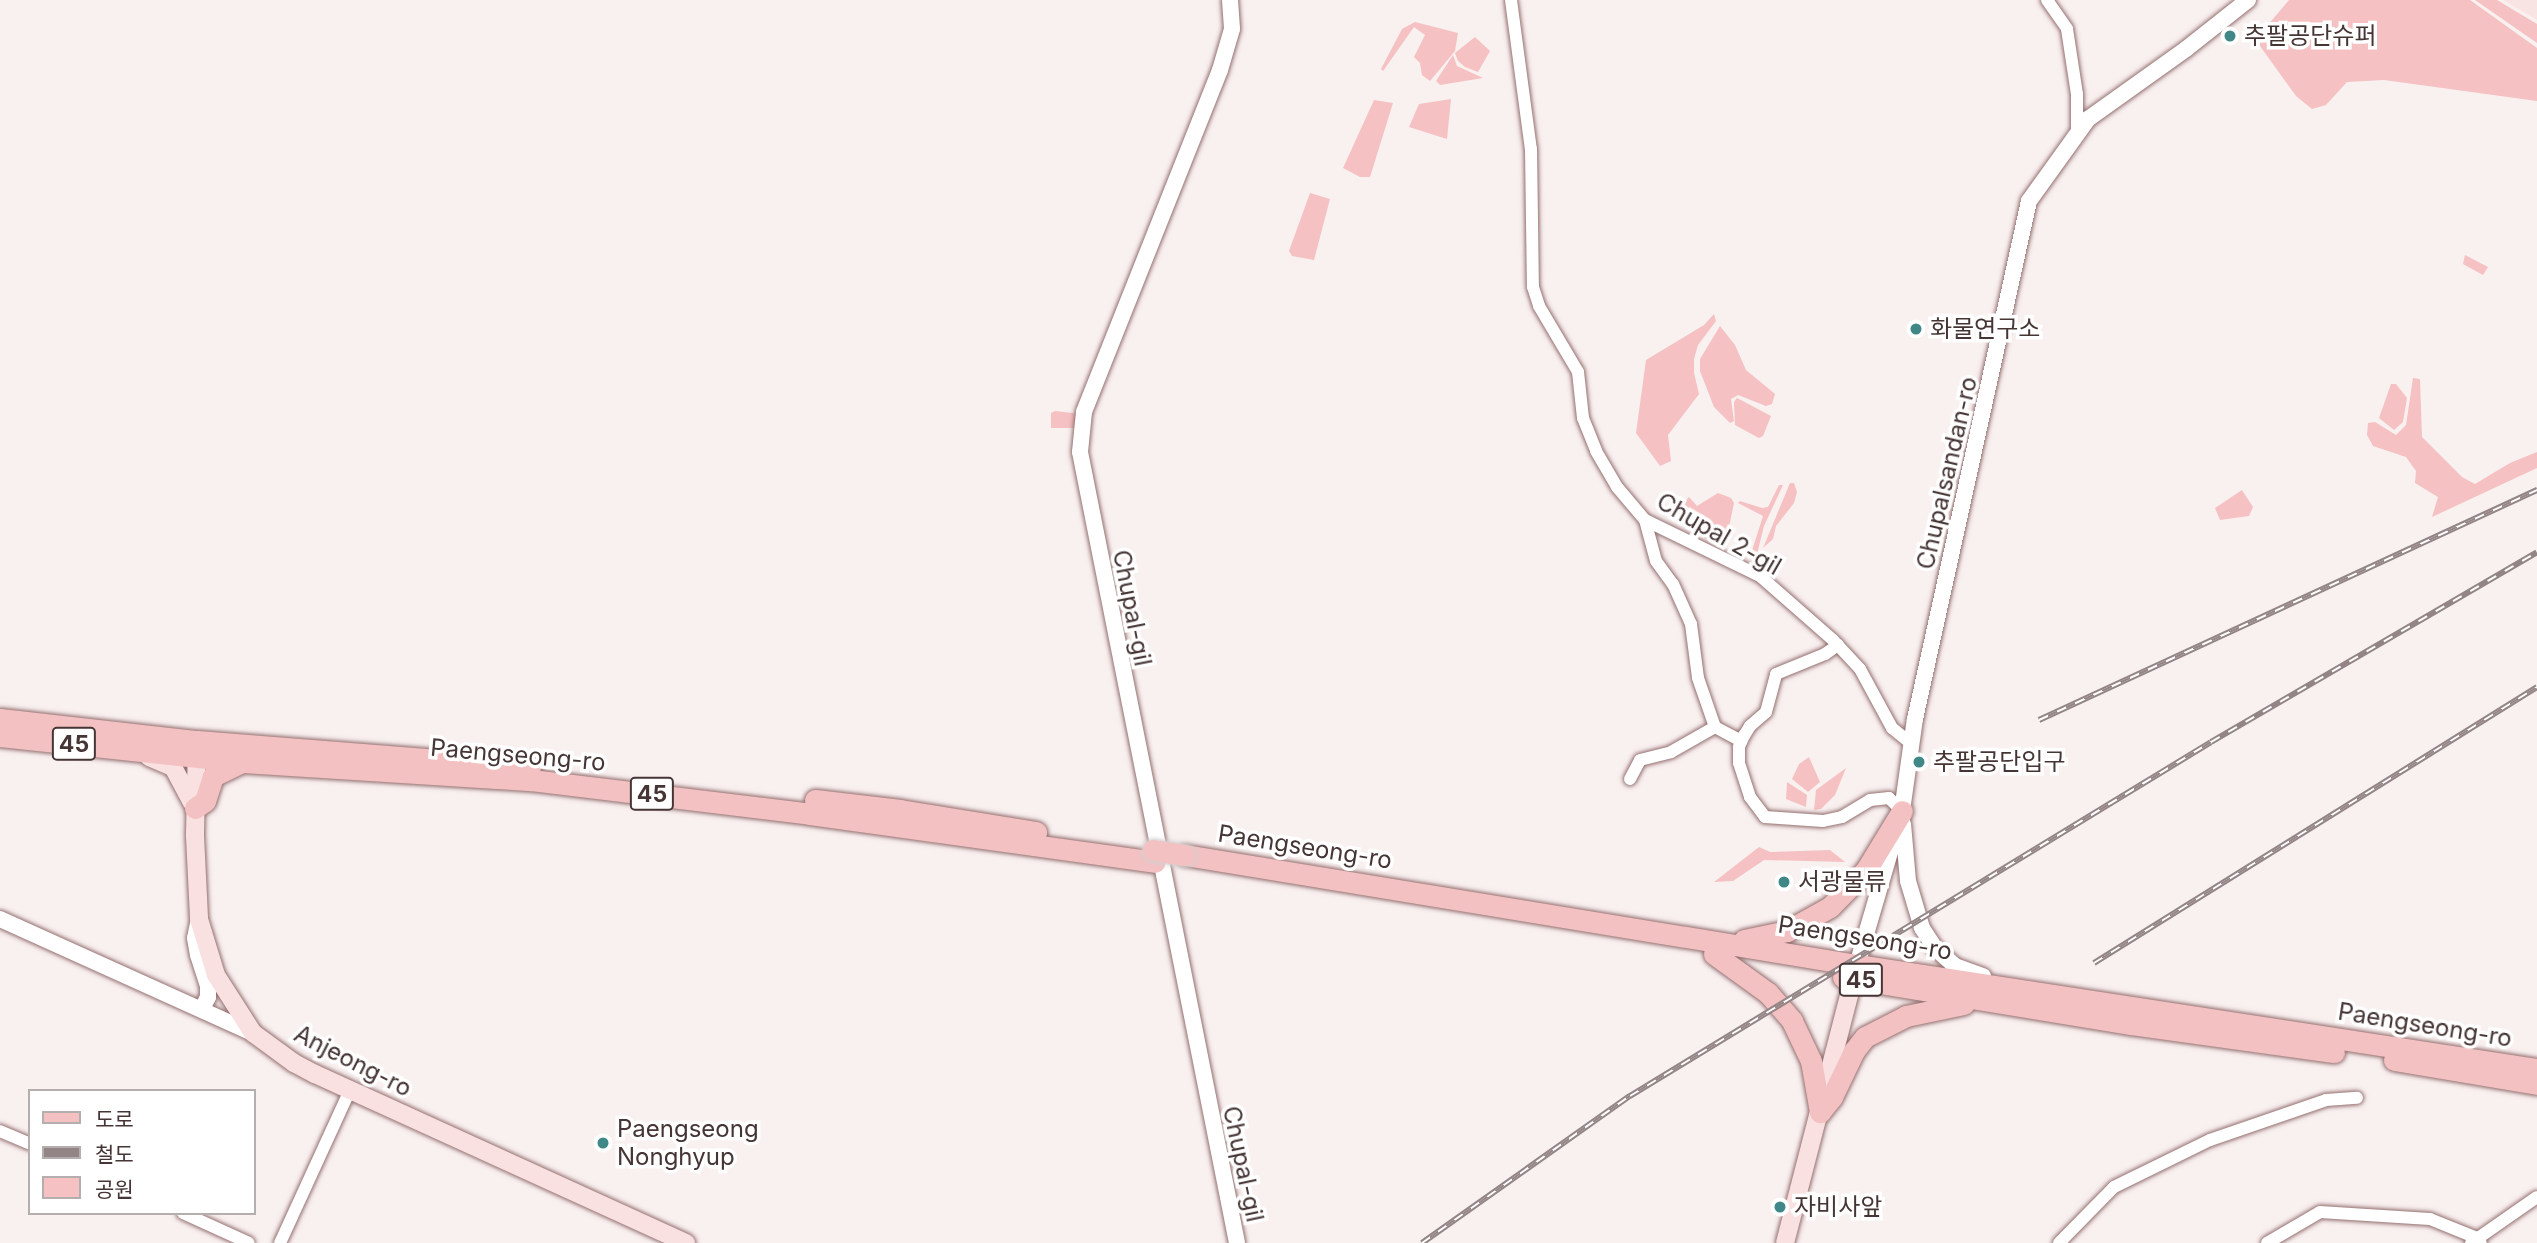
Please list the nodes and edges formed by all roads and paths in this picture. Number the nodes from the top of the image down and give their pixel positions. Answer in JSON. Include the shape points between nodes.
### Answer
{"nodes":[{"id":1,"x":1230,"y":0,"type":"edge"},
{"id":2,"x":1511,"y":0,"type":"edge"},
{"id":3,"x":2047,"y":0,"type":"edge"},
{"id":4,"x":2248,"y":0,"type":"edge"},
{"id":5,"x":2077,"y":134,"type":"junction"},
{"id":6,"x":1645,"y":520,"type":"junction"},
{"id":7,"x":1838,"y":645,"type":"junction"},
{"id":8,"x":0,"y":719,"type":"edge"},
{"id":9,"x":1716,"y":727,"type":"junction"},
{"id":10,"x":1744,"y":735,"type":"junction"},
{"id":11,"x":0,"y":736,"type":"edge"},
{"id":12,"x":1912,"y":744,"type":"junction"},
{"id":13,"x":196,"y":749,"type":"junction"},
{"id":14,"x":148,"y":753,"type":"junction"},
{"id":15,"x":243,"y":762,"type":"junction"},
{"id":16,"x":1630,"y":779,"type":"dead end"},
{"id":17,"x":195,"y":808,"type":"junction"},
{"id":18,"x":1902,"y":811,"type":"junction"},
{"id":19,"x":1154,"y":856,"type":"junction"},
{"id":20,"x":0,"y":919,"type":"edge"},
{"id":21,"x":199,"y":919,"type":"junction"},
{"id":22,"x":1719,"y":948,"type":"junction"},
{"id":23,"x":1855,"y":972,"type":"junction"},
{"id":24,"x":2014,"y":997,"type":"junction"},
{"id":25,"x":202,"y":1009,"type":"junction"},
{"id":26,"x":253,"y":1033,"type":"junction"},
{"id":27,"x":2537,"y":1069,"type":"edge"},
{"id":28,"x":2537,"y":1084,"type":"edge"},
{"id":29,"x":350,"y":1090,"type":"junction"},
{"id":30,"x":2357,"y":1098,"type":"dead end"},
{"id":31,"x":1820,"y":1112,"type":"junction"},
{"id":32,"x":0,"y":1131,"type":"edge"},
{"id":33,"x":28,"y":1143,"type":"edge"},
{"id":34,"x":2537,"y":1197,"type":"edge"},
{"id":35,"x":187,"y":1215,"type":"edge"},
{"id":36,"x":2476,"y":1242,"type":"edge"},
{"id":37,"x":249,"y":1243,"type":"edge"},
{"id":38,"x":280,"y":1243,"type":"edge"},
{"id":39,"x":685,"y":1243,"type":"edge"},
{"id":40,"x":1237,"y":1243,"type":"edge"},
{"id":41,"x":1785,"y":1243,"type":"edge"},
{"id":42,"x":2059,"y":1243,"type":"edge"},
{"id":43,"x":2267,"y":1243,"type":"edge"}],
"edges":[{"from":1,"to":40,"type":"street","name":"Chupal-gil","via":[[1232,29],[1220,70],[1084,412],[1080,452]]},
{"from":2,"to":6,"type":"street","name":"Chupal 2-gil","via":[[1531,149],[1533,287],[1539,306],[1578,372],[1583,418],[1596,450],[1617,487]]},
{"from":3,"to":5,"type":"street","via":[[2067,29],[2077,94]]},
{"from":4,"to":5,"type":"street","name":"Chupalsandan-ro","via":[[2088,120]]},
{"from":5,"to":12,"type":"street","name":"Chupalsandan-ro","via":[[2029,201]]},
{"from":6,"to":7,"type":"street","name":"Chupal 2-gil","via":[[1760,576]]},
{"from":6,"to":9,"type":"street","via":[[1656,561],[1673,584],[1691,624],[1698,678]]},
{"from":7,"to":10,"type":"street","via":[[1776,674],[1766,712]]},
{"from":7,"to":12,"type":"street","name":"Chupal 2-gil","via":[[1860,668],[1892,728]]},
{"from":8,"to":13,"type":"main road","name":"Paengseong-ro","number":"45"},
{"from":9,"to":10,"type":"street","via":[[1741,741]]},
{"from":9,"to":16,"type":"street","via":[[1671,752],[1640,760]]},
{"from":10,"to":18,"type":"street","via":[[1739,755],[1743,780],[1765,817],[1823,821],[1842,817],[1870,800],[1889,798]]},
{"from":11,"to":14,"type":"main road","name":"Paengseong-ro","number":"45"},
{"from":12,"to":18,"type":"street","name":"Chupalsandan-ro"},
{"from":13,"to":14,"type":"main road","name":"Paengseong-ro","number":"45"},
{"from":13,"to":15,"type":"main road","name":"Paengseong-ro","number":"45"},
{"from":13,"to":17,"type":"main road"},
{"from":13,"to":19,"type":"main road","name":"Paengseong-ro","number":"45","via":[[481,761],[900,810]]},
{"from":14,"to":17,"type":"main road","via":[[177,772]]},
{"from":15,"to":17,"type":"main road","via":[[213,776],[205,801]]},
{"from":15,"to":19,"type":"main road","name":"Paengseong-ro","number":"45","via":[[557,783]]},
{"from":17,"to":21,"type":"main road"},
{"from":18,"to":22,"type":"main road","via":[[1866,870],[1830,907],[1787,931]]},
{"from":18,"to":23,"type":"street","name":"Chupalsandan-ro"},
{"from":18,"to":24,"type":"street","via":[[1912,898],[1928,939],[1955,966],[2007,980]]},
{"from":19,"to":22,"type":"main road","name":"Paengseong-ro","number":"45","bridge":true},
{"from":20,"to":25,"type":"street","name":"Anjeong-ro"},
{"from":21,"to":25,"type":"street","via":[[195,938],[208,985]]},
{"from":21,"to":26,"type":"main road","via":[[216,975]]},
{"from":22,"to":23,"type":"main road","name":"Paengseong-ro","number":"45"},
{"from":22,"to":31,"type":"main road","via":[[1792,1021],[1811,1061]]},
{"from":23,"to":24,"type":"main road","name":"Paengseong-ro","number":"45"},
{"from":23,"to":31,"type":"main road"},
{"from":24,"to":27,"type":"main road","name":"Paengseong-ro","number":"45"},
{"from":24,"to":28,"type":"main road","name":"Paengseong-ro","number":"45"},
{"from":24,"to":31,"type":"main road","via":[[1948,1005],[1882,1026],[1854,1051]]},
{"from":25,"to":26,"type":"street","name":"Anjeong-ro"},
{"from":26,"to":29,"type":"main road","name":"Anjeong-ro","via":[[293,1063]]},
{"from":29,"to":38,"type":"street"},
{"from":29,"to":39,"type":"main road","name":"Anjeong-ro"},
{"from":30,"to":42,"type":"street","via":[[2301,1108],[2177,1156],[2114,1187]]},
{"from":31,"to":41,"type":"main road"},
{"from":32,"to":33,"type":"street"},
{"from":34,"to":36,"type":"street"},
{"from":35,"to":37,"type":"street"},
{"from":36,"to":43,"type":"street","via":[[2430,1219],[2320,1212]]}]}
